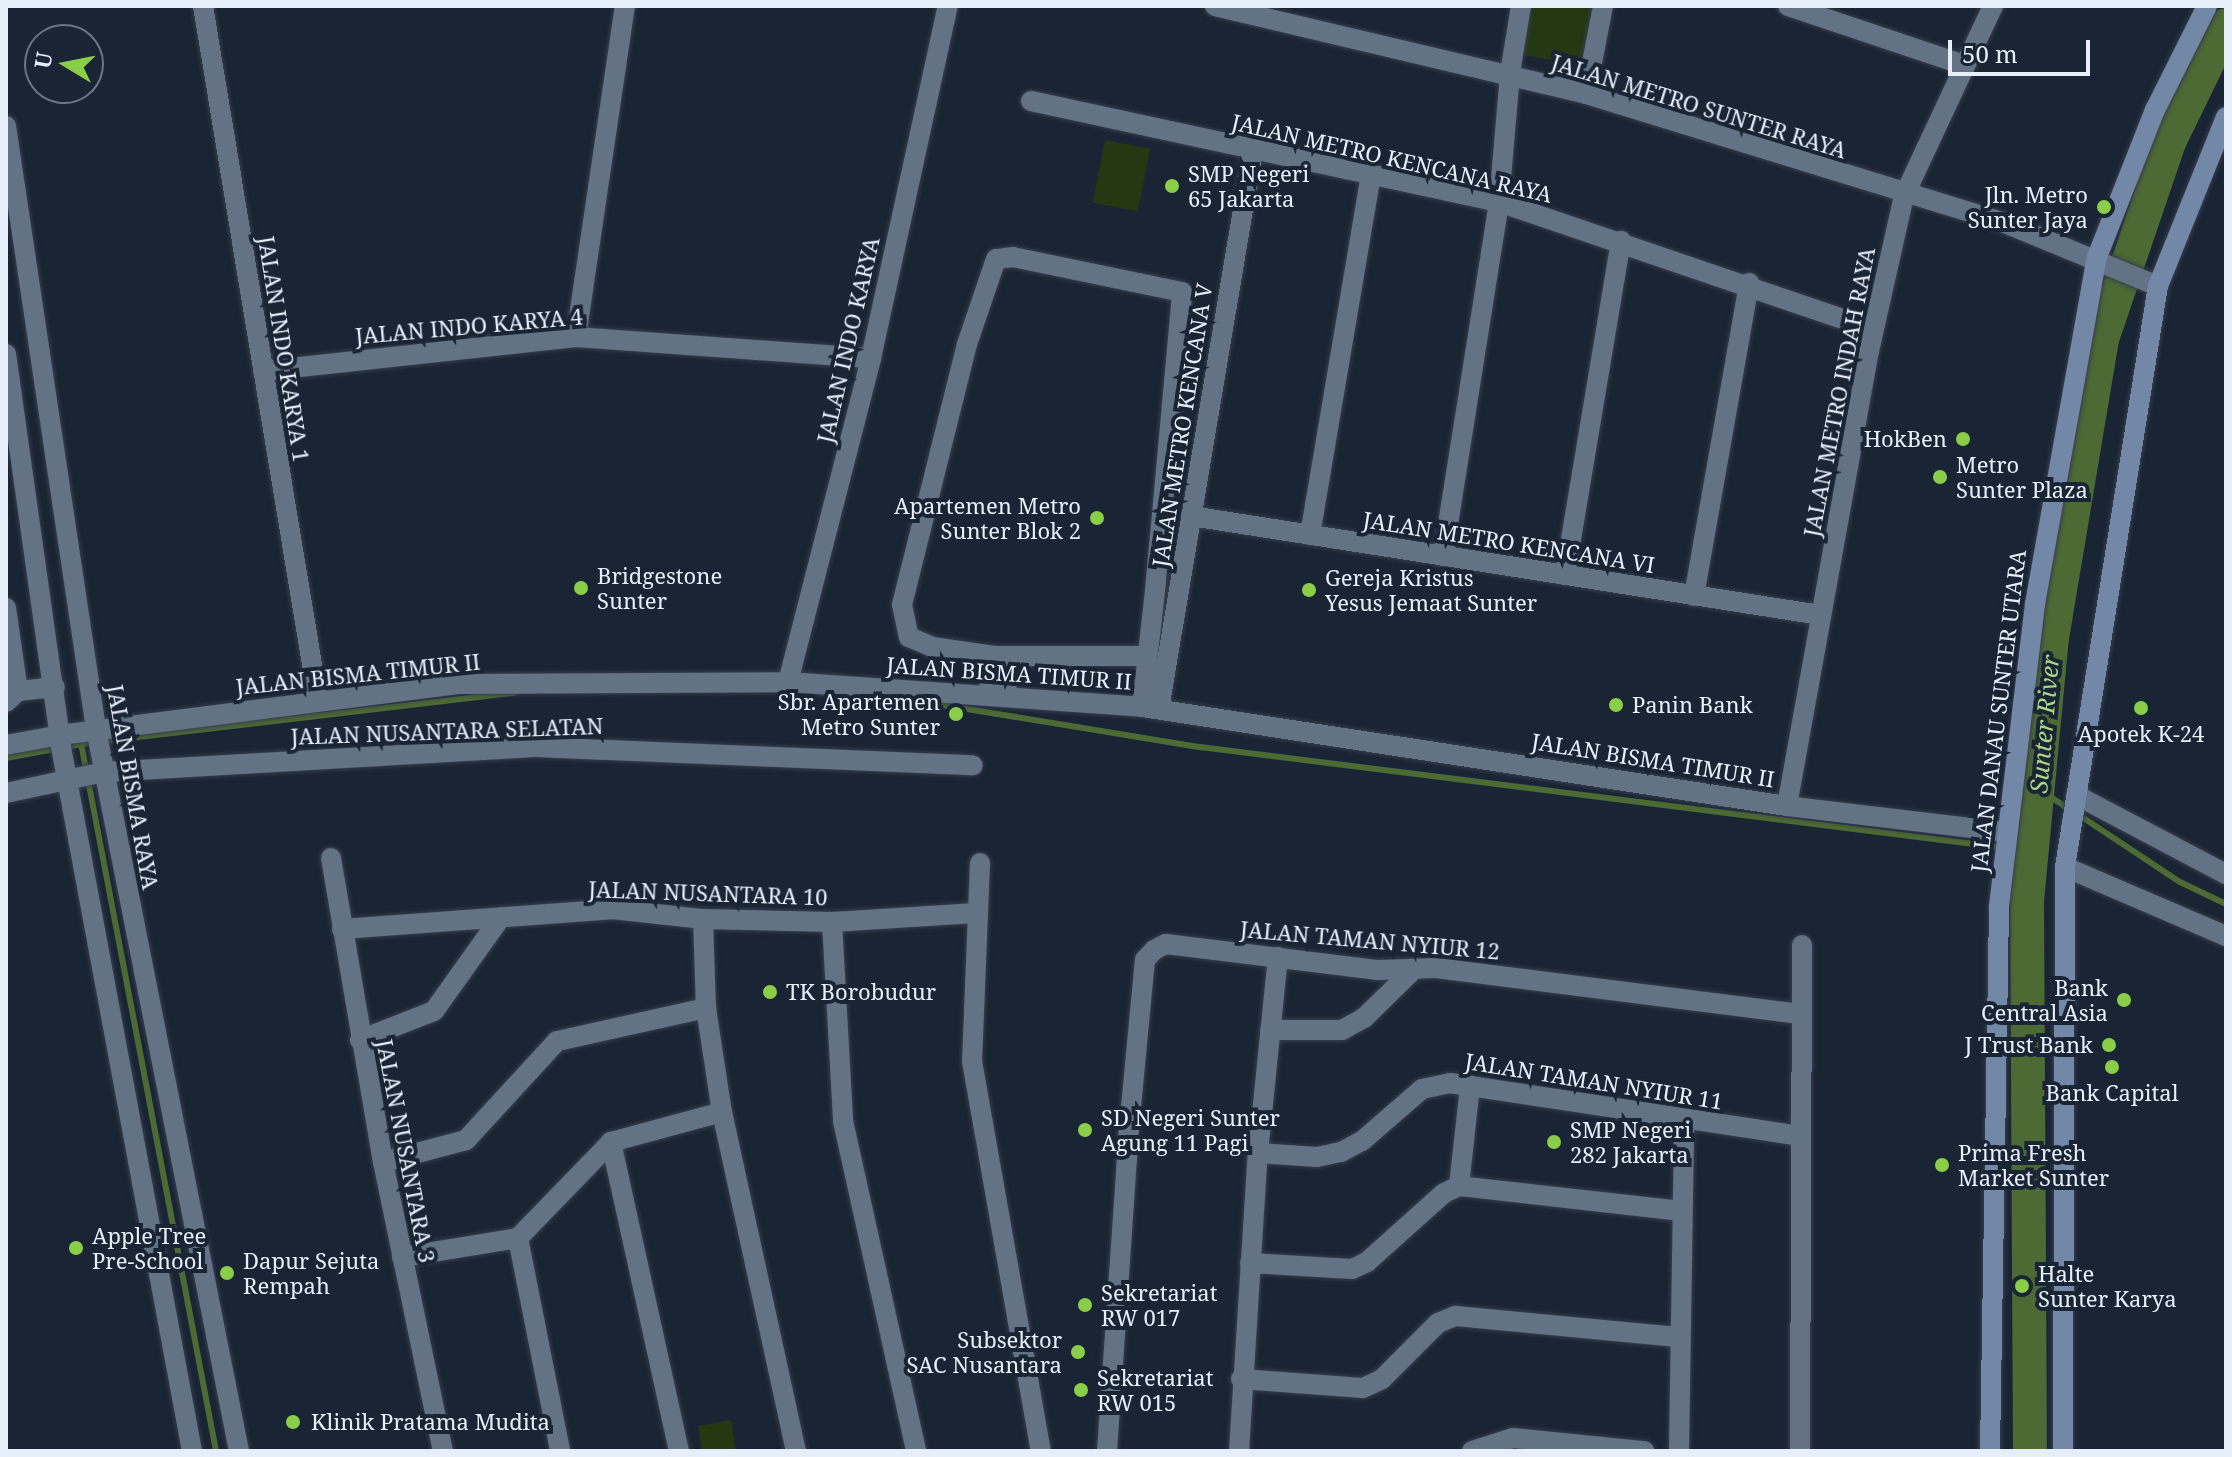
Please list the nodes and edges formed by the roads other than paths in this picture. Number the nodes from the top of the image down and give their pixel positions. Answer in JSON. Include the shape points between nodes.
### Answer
{"nodes":[{"id":1,"x":203,"y":6,"type":"edge"},
{"id":2,"x":625,"y":6,"type":"edge"},
{"id":3,"x":948,"y":6,"type":"edge"},
{"id":4,"x":1215,"y":6,"type":"edge"},
{"id":5,"x":1521,"y":6,"type":"edge"},
{"id":6,"x":1603,"y":6,"type":"edge"},
{"id":7,"x":1788,"y":6,"type":"edge"},
{"id":8,"x":1993,"y":6,"type":"edge"},
{"id":9,"x":2207,"y":6,"type":"edge"},
{"id":10,"x":1964,"y":65,"type":"junction"},
{"id":11,"x":1510,"y":73,"type":"junction"},
{"id":12,"x":1586,"y":94,"type":"junction"},
{"id":13,"x":1031,"y":101,"type":"dead end"},
{"id":14,"x":2226,"y":117,"type":"edge"},
{"id":15,"x":6,"y":126,"type":"edge"},
{"id":16,"x":1253,"y":150,"type":"junction"},
{"id":17,"x":1371,"y":174,"type":"junction"},
{"id":18,"x":1904,"y":196,"type":"junction"},
{"id":19,"x":1499,"y":202,"type":"junction"},
{"id":20,"x":1621,"y":241,"type":"junction"},
{"id":21,"x":2104,"y":260,"type":"junction"},
{"id":22,"x":1749,"y":283,"type":"junction"},
{"id":23,"x":2151,"y":283,"type":"junction"},
{"id":24,"x":1873,"y":329,"type":"junction"},
{"id":25,"x":576,"y":337,"type":"junction"},
{"id":26,"x":6,"y":354,"type":"edge"},
{"id":27,"x":871,"y":358,"type":"junction"},
{"id":28,"x":263,"y":371,"type":"junction"},
{"id":29,"x":1191,"y":516,"type":"junction"},
{"id":30,"x":1310,"y":535,"type":"junction"},
{"id":31,"x":1443,"y":556,"type":"junction"},
{"id":32,"x":1565,"y":575,"type":"junction"},
{"id":33,"x":1694,"y":596,"type":"junction"},
{"id":34,"x":6,"y":608,"type":"edge"},
{"id":35,"x":1820,"y":615,"type":"junction"},
{"id":36,"x":1005,"y":656,"type":"junction"},
{"id":37,"x":1147,"y":656,"type":"junction"},
{"id":38,"x":788,"y":682,"type":"junction"},
{"id":39,"x":55,"y":687,"type":"junction"},
{"id":40,"x":997,"y":693,"type":"junction"},
{"id":41,"x":12,"y":697,"type":"edge"},
{"id":42,"x":318,"y":701,"type":"junction"},
{"id":43,"x":1151,"y":708,"type":"junction"},
{"id":44,"x":97,"y":732,"type":"junction"},
{"id":45,"x":60,"y":741,"type":"junction"},
{"id":46,"x":6,"y":745,"type":"edge"},
{"id":47,"x":973,"y":765,"type":"dead end"},
{"id":48,"x":102,"y":771,"type":"junction"},
{"id":49,"x":69,"y":775,"type":"junction"},
{"id":50,"x":6,"y":793,"type":"edge"},
{"id":51,"x":2075,"y":801,"type":"junction"},
{"id":52,"x":1787,"y":806,"type":"junction"},
{"id":53,"x":2004,"y":837,"type":"junction"},
{"id":54,"x":331,"y":858,"type":"dead end"},
{"id":55,"x":980,"y":863,"type":"dead end"},
{"id":56,"x":2065,"y":863,"type":"junction"},
{"id":57,"x":2226,"y":874,"type":"edge"},
{"id":58,"x":976,"y":913,"type":"junction"},
{"id":59,"x":501,"y":917,"type":"junction"},
{"id":60,"x":703,"y":919,"type":"junction"},
{"id":61,"x":832,"y":922,"type":"junction"},
{"id":62,"x":342,"y":929,"type":"junction"},
{"id":63,"x":2226,"y":936,"type":"edge"},
{"id":64,"x":1802,"y":945,"type":"dead end"},
{"id":65,"x":1278,"y":957,"type":"junction"},
{"id":66,"x":1415,"y":968,"type":"junction"},
{"id":67,"x":706,"y":1008,"type":"junction"},
{"id":68,"x":1800,"y":1014,"type":"junction"},
{"id":69,"x":1270,"y":1030,"type":"junction"},
{"id":70,"x":360,"y":1040,"type":"junction"},
{"id":71,"x":1470,"y":1086,"type":"junction"},
{"id":72,"x":722,"y":1112,"type":"junction"},
{"id":73,"x":1684,"y":1121,"type":"junction"},
{"id":74,"x":1801,"y":1136,"type":"junction"},
{"id":75,"x":611,"y":1142,"type":"junction"},
{"id":76,"x":1258,"y":1153,"type":"junction"},
{"id":77,"x":383,"y":1162,"type":"junction"},
{"id":78,"x":1459,"y":1186,"type":"junction"},
{"id":79,"x":1681,"y":1211,"type":"junction"},
{"id":80,"x":518,"y":1238,"type":"junction"},
{"id":81,"x":402,"y":1257,"type":"junction"},
{"id":82,"x":1250,"y":1263,"type":"junction"},
{"id":83,"x":1678,"y":1337,"type":"junction"},
{"id":84,"x":1241,"y":1379,"type":"junction"},
{"id":85,"x":192,"y":1451,"type":"edge"},
{"id":86,"x":239,"y":1451,"type":"edge"},
{"id":87,"x":443,"y":1451,"type":"edge"},
{"id":88,"x":560,"y":1451,"type":"edge"},
{"id":89,"x":679,"y":1451,"type":"edge"},
{"id":90,"x":796,"y":1451,"type":"edge"},
{"id":91,"x":916,"y":1451,"type":"edge"},
{"id":92,"x":1041,"y":1451,"type":"edge"},
{"id":93,"x":1107,"y":1451,"type":"edge"},
{"id":94,"x":1239,"y":1451,"type":"edge"},
{"id":95,"x":1472,"y":1451,"type":"edge"},
{"id":96,"x":1644,"y":1451,"type":"edge"},
{"id":97,"x":1679,"y":1451,"type":"edge"},
{"id":98,"x":1800,"y":1451,"type":"edge"},
{"id":99,"x":1990,"y":1451,"type":"edge"},
{"id":100,"x":2063,"y":1451,"type":"edge"}],
"edges":[{"from":1,"to":28,"type":"street","name":"JALAN INDO KARYA 1"},
{"from":2,"to":25,"type":"street"},
{"from":3,"to":27,"type":"street","name":"JALAN INDO KARYA"},
{"from":4,"to":11,"type":"street","name":"JALAN METRO SUNTER RAYA"},
{"from":5,"to":11,"type":"street"},
{"from":6,"to":12,"type":"street"},
{"from":7,"to":10,"type":"street"},
{"from":8,"to":10,"type":"street","name":"JALAN METRO INDAH RAYA"},
{"from":9,"to":21,"type":"main road","name":"JALAN DANAU SUNTER UTARA","via":[[2155,110]]},
{"from":10,"to":18,"type":"street","name":"JALAN METRO INDAH RAYA"},
{"from":11,"to":12,"type":"street","name":"JALAN METRO SUNTER RAYA"},
{"from":11,"to":19,"type":"street"},
{"from":12,"to":18,"type":"street","name":"JALAN METRO SUNTER RAYA"},
{"from":13,"to":16,"type":"street","name":"JALAN METRO KENCANA RAYA"},
{"from":14,"to":23,"type":"main road"},
{"from":15,"to":44,"type":"street","name":"JALAN BISMA RAYA"},
{"from":16,"to":17,"type":"street","name":"JALAN METRO KENCANA RAYA"},
{"from":16,"to":29,"type":"street","name":"JALAN METRO KENCANA V"},
{"from":17,"to":19,"type":"street","name":"JALAN METRO KENCANA RAYA"},
{"from":17,"to":30,"type":"street"},
{"from":18,"to":21,"type":"street","name":"JALAN METRO SUNTER RAYA","via":[[2005,223]]},
{"from":18,"to":24,"type":"street","name":"JALAN METRO INDAH RAYA"},
{"from":19,"to":20,"type":"street","name":"JALAN METRO KENCANA RAYA"},
{"from":19,"to":31,"type":"street"},
{"from":20,"to":22,"type":"street","name":"JALAN METRO KENCANA RAYA"},
{"from":20,"to":32,"type":"street"},
{"from":21,"to":23,"type":"street","name":"JALAN METRO SUNTER RAYA"},
{"from":21,"to":53,"type":"main road","name":"JALAN DANAU SUNTER UTARA","via":[[2044,546]]},
{"from":22,"to":24,"type":"street","name":"JALAN METRO KENCANA RAYA"},
{"from":22,"to":33,"type":"street"},
{"from":23,"to":51,"type":"main road"},
{"from":24,"to":35,"type":"street","name":"JALAN METRO INDAH RAYA"},
{"from":25,"to":27,"type":"street","name":"JALAN INDO KARYA 4"},
{"from":25,"to":28,"type":"street","name":"JALAN INDO KARYA 4"},
{"from":26,"to":39,"type":"street"},
{"from":27,"to":38,"type":"street","name":"JALAN INDO KARYA"},
{"from":28,"to":42,"type":"street","name":"JALAN INDO KARYA 1"},
{"from":29,"to":30,"type":"street","name":"JALAN METRO KENCANA VI"},
{"from":29,"to":43,"type":"street","name":"JALAN METRO KENCANA V"},
{"from":30,"to":31,"type":"street","name":"JALAN METRO KENCANA VI"},
{"from":31,"to":32,"type":"street","name":"JALAN METRO KENCANA VI"},
{"from":32,"to":33,"type":"street","name":"JALAN METRO KENCANA VI"},
{"from":33,"to":35,"type":"street","name":"JALAN METRO KENCANA VI"},
{"from":34,"to":41,"type":"street"},
{"from":35,"to":52,"type":"street","name":"JALAN METRO INDAH RAYA"},
{"from":36,"to":37,"type":"street"},
{"from":36,"to":37,"type":"street","via":[[915,641],[909,637],[902,605],[989,269],[996,259],[1013,257],[1182,292]]},
{"from":36,"to":40,"type":"street"},
{"from":37,"to":43,"type":"street"},
{"from":38,"to":40,"type":"street","name":"JALAN BISMA TIMUR II"},
{"from":38,"to":42,"type":"street","name":"JALAN BISMA TIMUR II","via":[[537,681]]},
{"from":39,"to":41,"type":"street"},
{"from":39,"to":45,"type":"street"},
{"from":40,"to":43,"type":"street","name":"JALAN BISMA TIMUR II"},
{"from":42,"to":44,"type":"street","name":"JALAN BISMA TIMUR II"},
{"from":43,"to":52,"type":"street","name":"JALAN BISMA TIMUR II"},
{"from":44,"to":45,"type":"street","name":"JALAN BISMA TIMUR II"},
{"from":44,"to":48,"type":"street","name":"JALAN BISMA RAYA"},
{"from":45,"to":46,"type":"street","name":"JALAN BISMA TIMUR II"},
{"from":45,"to":49,"type":"street"},
{"from":47,"to":48,"type":"street","name":"JALAN NUSANTARA SELATAN","via":[[535,747]]},
{"from":48,"to":49,"type":"street","name":"JALAN NUSANTARA SELATAN"},
{"from":48,"to":86,"type":"street","name":"JALAN BISMA RAYA"},
{"from":49,"to":50,"type":"street","name":"JALAN NUSANTARA SELATAN"},
{"from":49,"to":85,"type":"street"},
{"from":51,"to":56,"type":"main road"},
{"from":51,"to":57,"type":"street"},
{"from":52,"to":53,"type":"street","name":"JALAN BISMA TIMUR II"},
{"from":53,"to":99,"type":"main road","name":"JALAN DANAU SUNTER UTARA"},
{"from":54,"to":62,"type":"street","name":"JALAN NUSANTARA 3"},
{"from":55,"to":58,"type":"street"},
{"from":56,"to":63,"type":"street"},
{"from":56,"to":100,"type":"main road"},
{"from":58,"to":61,"type":"street","name":"JALAN NUSANTARA 10"},
{"from":58,"to":92,"type":"street","via":[[972,1061]]},
{"from":59,"to":60,"type":"street","name":"JALAN NUSANTARA 10","via":[[612,909]]},
{"from":59,"to":62,"type":"street","name":"JALAN NUSANTARA 10"},
{"from":59,"to":70,"type":"street","via":[[434,1011]]},
{"from":60,"to":61,"type":"street","name":"JALAN NUSANTARA 10"},
{"from":60,"to":67,"type":"street"},
{"from":61,"to":91,"type":"street","via":[[843,1121]]},
{"from":62,"to":70,"type":"street","name":"JALAN NUSANTARA 3"},
{"from":64,"to":68,"type":"street"},
{"from":65,"to":66,"type":"street","name":"JALAN TAMAN NYIUR 12","via":[[1378,970]]},
{"from":65,"to":69,"type":"street"},
{"from":65,"to":93,"type":"street","name":"JALAN TAMAN NYIUR 12","via":[[1166,944],[1145,960]]},
{"from":66,"to":68,"type":"street","name":"JALAN TAMAN NYIUR 12"},
{"from":66,"to":69,"type":"street","via":[[1364,1018],[1342,1030]]},
{"from":67,"to":72,"type":"street"},
{"from":67,"to":77,"type":"street","via":[[557,1041],[466,1140]]},
{"from":68,"to":74,"type":"street"},
{"from":69,"to":76,"type":"street"},
{"from":70,"to":77,"type":"street","name":"JALAN NUSANTARA 3"},
{"from":71,"to":73,"type":"street","name":"JALAN TAMAN NYIUR 11"},
{"from":71,"to":76,"type":"street","name":"JALAN TAMAN NYIUR 11","via":[[1441,1083],[1422,1089],[1362,1141],[1341,1152],[1317,1157]]},
{"from":71,"to":78,"type":"street"},
{"from":72,"to":75,"type":"street"},
{"from":72,"to":90,"type":"street"},
{"from":73,"to":74,"type":"street","name":"JALAN TAMAN NYIUR 11"},
{"from":73,"to":79,"type":"street"},
{"from":74,"to":98,"type":"street"},
{"from":75,"to":80,"type":"street"},
{"from":75,"to":89,"type":"street"},
{"from":76,"to":82,"type":"street"},
{"from":77,"to":81,"type":"street","name":"JALAN NUSANTARA 3"},
{"from":78,"to":79,"type":"street"},
{"from":78,"to":82,"type":"street","via":[[1352,1269]]},
{"from":79,"to":83,"type":"street"},
{"from":80,"to":81,"type":"street"},
{"from":80,"to":88,"type":"street"},
{"from":81,"to":87,"type":"street","name":"JALAN NUSANTARA 3"},
{"from":82,"to":84,"type":"street"},
{"from":83,"to":84,"type":"street","via":[[1455,1316],[1438,1323],[1382,1379],[1363,1388]]},
{"from":83,"to":97,"type":"street"},
{"from":84,"to":94,"type":"street"},
{"from":95,"to":96,"type":"street","via":[[1513,1438]]}]}
